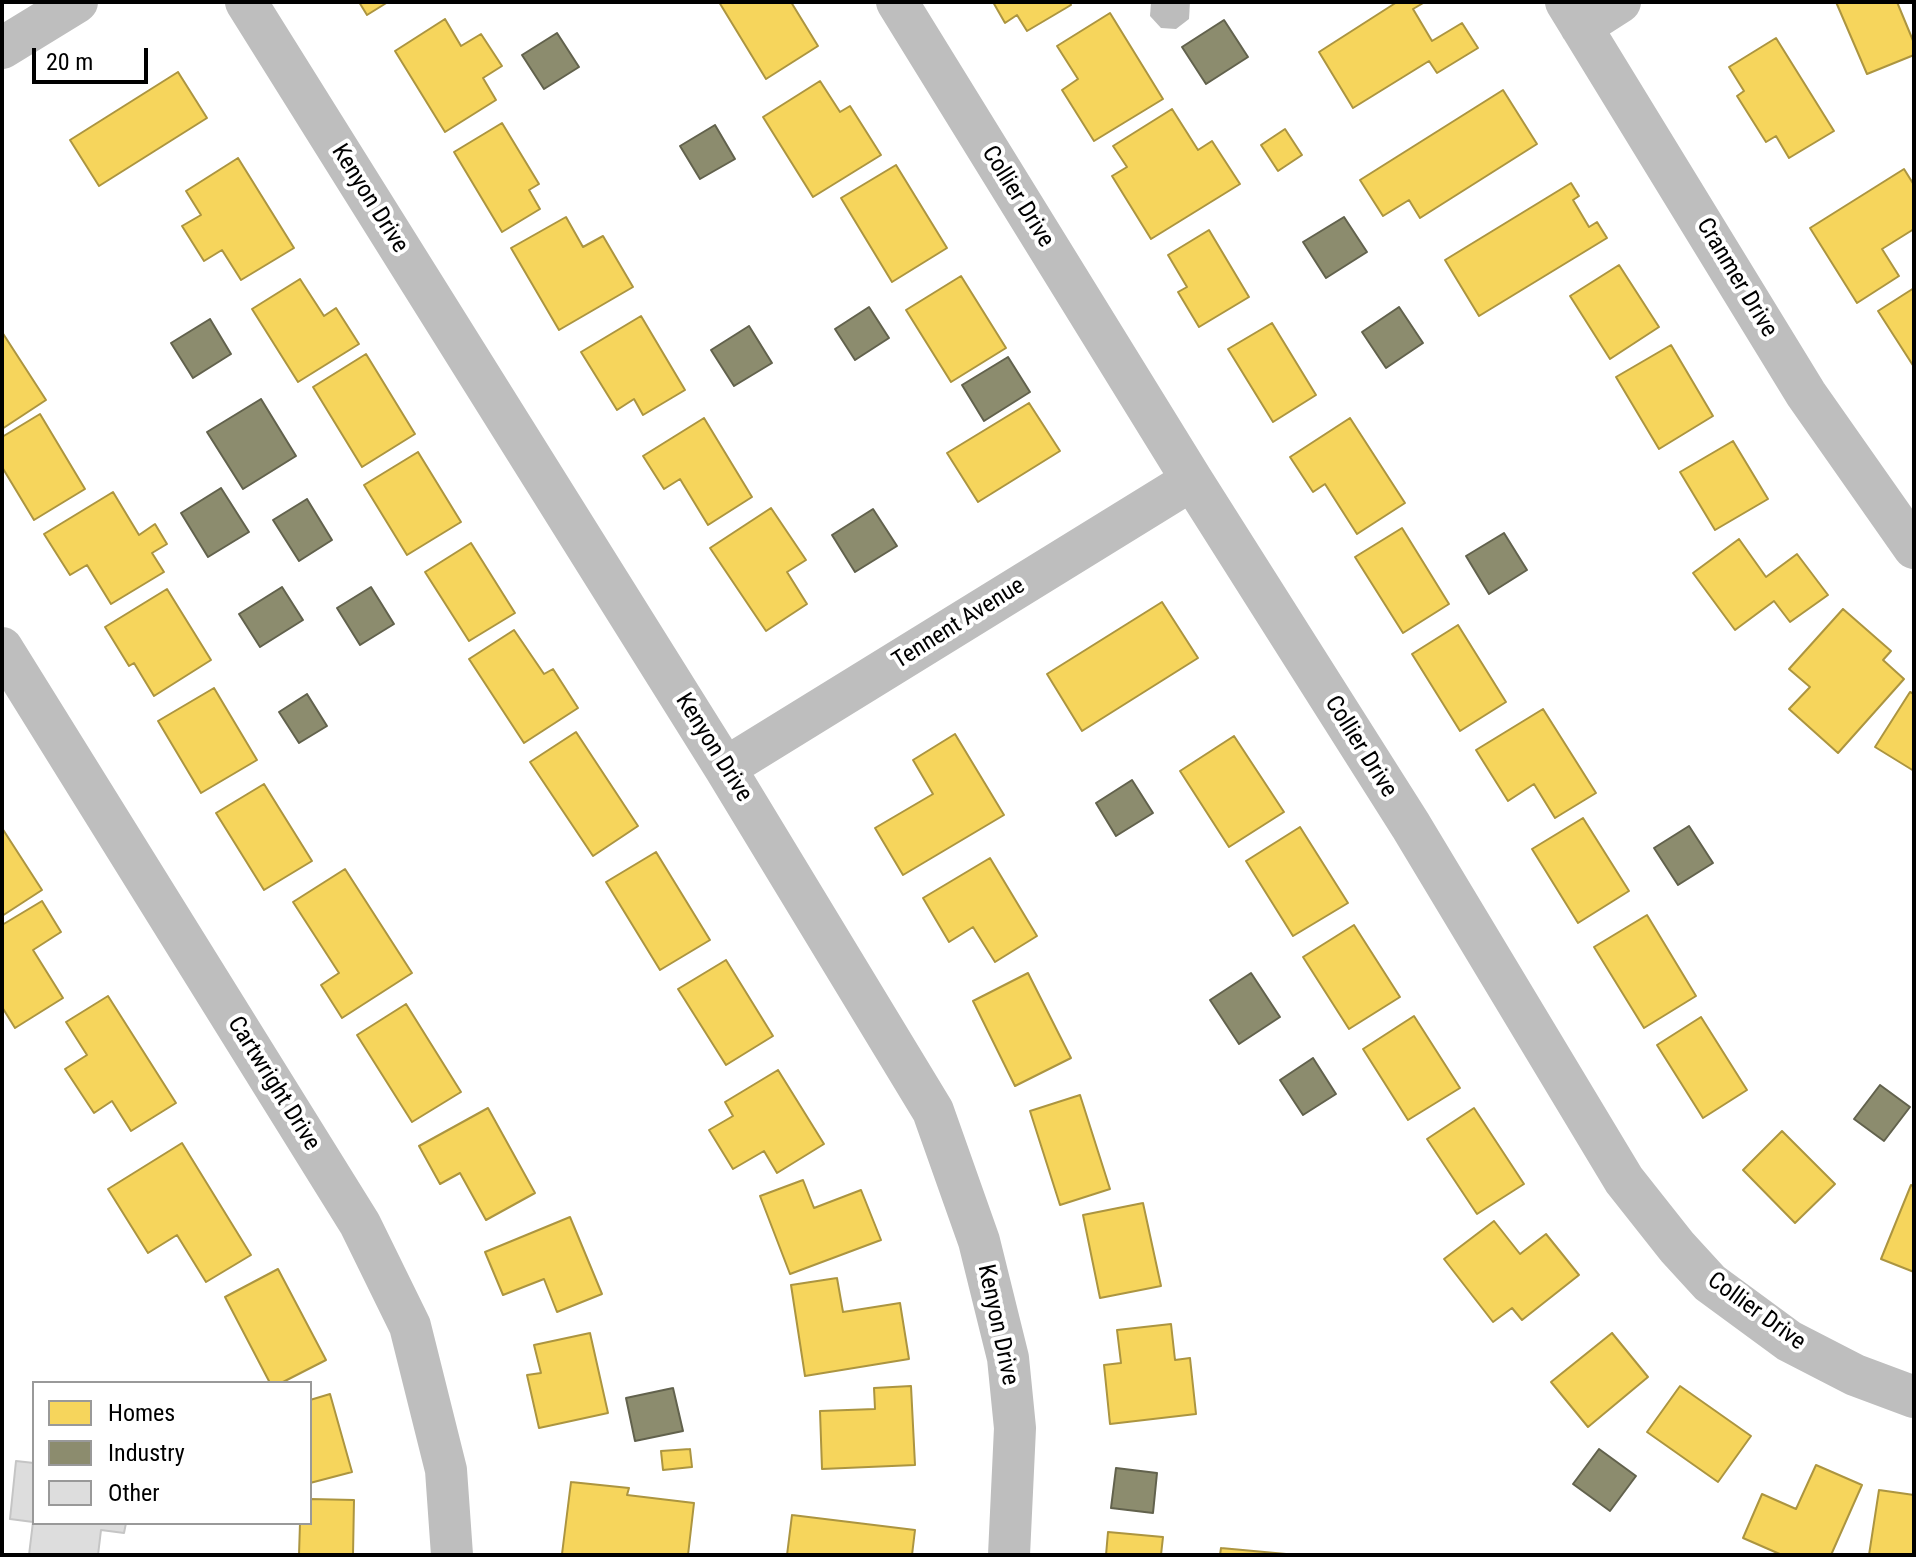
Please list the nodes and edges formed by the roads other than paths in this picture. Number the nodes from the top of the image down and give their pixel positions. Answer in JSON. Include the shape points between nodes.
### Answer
{"nodes":[{"id":1,"x":77,"y":2,"type":"edge"},
{"id":2,"x":246,"y":2,"type":"edge"},
{"id":3,"x":897,"y":2,"type":"edge"},
{"id":4,"x":1620,"y":2,"type":"edge"},
{"id":5,"x":1574,"y":14,"type":"edge"},
{"id":6,"x":2,"y":48,"type":"edge"},
{"id":7,"x":1192,"y":480,"type":"junction"},
{"id":8,"x":1914,"y":548,"type":"edge"},
{"id":9,"x":2,"y":648,"type":"edge"},
{"id":10,"x":725,"y":768,"type":"junction"},
{"id":11,"x":1914,"y":1397,"type":"edge"},
{"id":12,"x":452,"y":1555,"type":"edge"},
{"id":13,"x":1009,"y":1555,"type":"edge"}],
"edges":[{"from":1,"to":6,"type":"street"},
{"from":2,"to":10,"type":"street","name":"Kenyon Drive"},
{"from":3,"to":7,"type":"street","name":"Collier Drive"},
{"from":4,"to":5,"type":"street"},
{"from":5,"to":8,"type":"street","name":"Cranmer Drive","via":[[1806,394]]},
{"from":7,"to":10,"type":"street","name":"Tennent Avenue"},
{"from":7,"to":11,"type":"street","name":"Collier Drive","via":[[1411,826],[1624,1180],[1710,1283],[1789,1341],[1855,1375]]},
{"from":9,"to":12,"type":"street","name":"Cartwright Drive","via":[[367,1237],[410,1326],[428,1389],[446,1470]]},
{"from":10,"to":13,"type":"street","name":"Kenyon Drive","via":[[933,1111],[979,1241],[1008,1358],[1015,1428]]}]}
